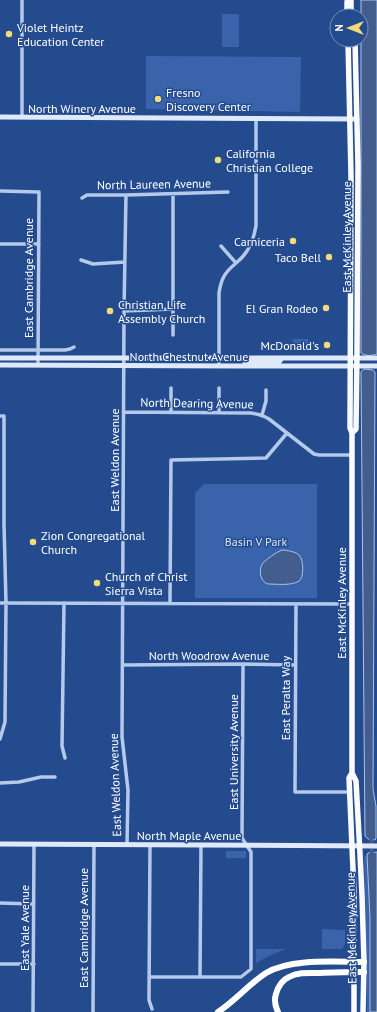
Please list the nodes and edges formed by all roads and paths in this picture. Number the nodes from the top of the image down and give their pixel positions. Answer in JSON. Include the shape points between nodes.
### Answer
{"nodes":[{"id":1,"x":22,"y":0,"type":"edge"},
{"id":2,"x":348,"y":48,"type":"edge"},
{"id":3,"x":355,"y":48,"type":"edge"},
{"id":4,"x":0,"y":117,"type":"edge"},
{"id":5,"x":22,"y":117,"type":"junction"},
{"id":6,"x":256,"y":119,"type":"junction"},
{"id":7,"x":350,"y":119,"type":"junction"},
{"id":8,"x":357,"y":119,"type":"junction"},
{"id":9,"x":0,"y":191,"type":"edge"},
{"id":10,"x":228,"y":192,"type":"dead end"},
{"id":11,"x":173,"y":194,"type":"junction"},
{"id":12,"x":126,"y":196,"type":"junction"},
{"id":13,"x":82,"y":198,"type":"dead end"},
{"id":14,"x":350,"y":239,"type":"junction"},
{"id":15,"x":0,"y":244,"type":"edge"},
{"id":16,"x":39,"y":244,"type":"junction"},
{"id":17,"x":221,"y":246,"type":"dead end"},
{"id":18,"x":81,"y":260,"type":"dead end"},
{"id":19,"x":125,"y":262,"type":"junction"},
{"id":20,"x":236,"y":263,"type":"junction"},
{"id":21,"x":357,"y":306,"type":"junction"},
{"id":22,"x":173,"y":309,"type":"junction"},
{"id":23,"x":124,"y":311,"type":"junction"},
{"id":24,"x":173,"y":334,"type":"dead end"},
{"id":25,"x":74,"y":347,"type":"dead end"},
{"id":26,"x":0,"y":350,"type":"edge"},
{"id":27,"x":38,"y":350,"type":"junction"},
{"id":28,"x":0,"y":358,"type":"edge"},
{"id":29,"x":38,"y":358,"type":"junction"},
{"id":30,"x":124,"y":358,"type":"junction"},
{"id":31,"x":219,"y":358,"type":"junction"},
{"id":32,"x":282,"y":358,"type":"junction"},
{"id":33,"x":350,"y":358,"type":"junction"},
{"id":34,"x":357,"y":358,"type":"junction"},
{"id":35,"x":375,"y":358,"type":"edge"},
{"id":36,"x":0,"y":365,"type":"edge"},
{"id":37,"x":38,"y":365,"type":"junction"},
{"id":38,"x":124,"y":365,"type":"junction"},
{"id":39,"x":219,"y":366,"type":"junction"},
{"id":40,"x":236,"y":366,"type":"junction"},
{"id":41,"x":350,"y":366,"type":"junction"},
{"id":42,"x":357,"y":366,"type":"junction"},
{"id":43,"x":375,"y":366,"type":"edge"},
{"id":44,"x":171,"y":388,"type":"dead end"},
{"id":45,"x":219,"y":388,"type":"dead end"},
{"id":46,"x":266,"y":390,"type":"dead end"},
{"id":47,"x":124,"y":412,"type":"junction"},
{"id":48,"x":171,"y":412,"type":"junction"},
{"id":49,"x":219,"y":412,"type":"junction"},
{"id":50,"x":262,"y":415,"type":"junction"},
{"id":51,"x":2,"y":416,"type":"edge"},
{"id":52,"x":287,"y":433,"type":"junction"},
{"id":53,"x":352,"y":433,"type":"junction"},
{"id":54,"x":352,"y":455,"type":"junction"},
{"id":55,"x":0,"y":603,"type":"edge"},
{"id":56,"x":6,"y":603,"type":"junction"},
{"id":57,"x":64,"y":603,"type":"junction"},
{"id":58,"x":123,"y":603,"type":"junction"},
{"id":59,"x":170,"y":603,"type":"junction"},
{"id":60,"x":296,"y":604,"type":"junction"},
{"id":61,"x":352,"y":604,"type":"junction"},
{"id":62,"x":243,"y":664,"type":"junction"},
{"id":63,"x":123,"y":665,"type":"junction"},
{"id":64,"x":295,"y":665,"type":"junction"},
{"id":65,"x":2,"y":722,"type":"edge"},
{"id":66,"x":0,"y":739,"type":"edge"},
{"id":67,"x":65,"y":758,"type":"dead end"},
{"id":68,"x":352,"y":773,"type":"junction"},
{"id":69,"x":55,"y":777,"type":"dead end"},
{"id":70,"x":0,"y":783,"type":"edge"},
{"id":71,"x":350,"y":792,"type":"junction"},
{"id":72,"x":0,"y":844,"type":"edge"},
{"id":73,"x":34,"y":844,"type":"junction"},
{"id":74,"x":94,"y":845,"type":"junction"},
{"id":75,"x":127,"y":845,"type":"junction"},
{"id":76,"x":150,"y":845,"type":"junction"},
{"id":77,"x":201,"y":845,"type":"junction"},
{"id":78,"x":247,"y":845,"type":"junction"},
{"id":79,"x":352,"y":846,"type":"junction"},
{"id":80,"x":363,"y":846,"type":"junction"},
{"id":81,"x":377,"y":846,"type":"edge"},
{"id":82,"x":0,"y":903,"type":"edge"},
{"id":83,"x":33,"y":904,"type":"junction"},
{"id":84,"x":354,"y":962,"type":"junction"},
{"id":85,"x":364,"y":962,"type":"junction"},
{"id":86,"x":0,"y":964,"type":"edge"},
{"id":87,"x":34,"y":964,"type":"junction"},
{"id":88,"x":354,"y":972,"type":"junction"},
{"id":89,"x":364,"y":972,"type":"junction"},
{"id":90,"x":149,"y":977,"type":"junction"},
{"id":91,"x":200,"y":977,"type":"junction"},
{"id":92,"x":152,"y":1009,"type":"dead end"},
{"id":93,"x":33,"y":1012,"type":"edge"},
{"id":94,"x":93,"y":1012,"type":"edge"},
{"id":95,"x":218,"y":1012,"type":"edge"},
{"id":96,"x":278,"y":1012,"type":"edge"},
{"id":97,"x":354,"y":1012,"type":"edge"},
{"id":98,"x":363,"y":1012,"type":"edge"}],
"edges":[{"from":1,"to":5,"type":"street"},
{"from":2,"to":7,"type":"main road","name":"East McKinley Avenue"},
{"from":3,"to":8,"type":"main road","name":"East McKinley Avenue"},
{"from":4,"to":5,"type":"main road","name":"North Winery Avenue"},
{"from":5,"to":6,"type":"main road","name":"North Winery Avenue"},
{"from":6,"to":7,"type":"main road","name":"North Winery Avenue"},
{"from":6,"to":20,"type":"street","via":[[256,226],[248,250]]},
{"from":7,"to":8,"type":"main road","name":"North Winery Avenue"},
{"from":7,"to":14,"type":"main road","name":"East McKinley Avenue"},
{"from":8,"to":21,"type":"main road","name":"East McKinley Avenue"},
{"from":9,"to":16,"type":"street","name":"East Cambridge Avenue","via":[[39,192]]},
{"from":10,"to":11,"type":"street","name":"North Laureen Avenue"},
{"from":11,"to":12,"type":"street","name":"North Laureen Avenue"},
{"from":11,"to":22,"type":"street"},
{"from":12,"to":13,"type":"street","name":"North Laureen Avenue","via":[[87,195]]},
{"from":12,"to":19,"type":"street","name":"East Weldon Avenue"},
{"from":14,"to":21,"type":"main road","via":[[353,243]]},
{"from":14,"to":33,"type":"main road","name":"East McKinley Avenue"},
{"from":15,"to":16,"type":"street"},
{"from":16,"to":27,"type":"street","name":"East Cambridge Avenue"},
{"from":17,"to":20,"type":"street"},
{"from":18,"to":19,"type":"street","via":[[93,264]]},
{"from":19,"to":23,"type":"street","name":"East Weldon Avenue"},
{"from":20,"to":31,"type":"street","via":[[228,269],[220,283]]},
{"from":21,"to":34,"type":"main road","name":"East McKinley Avenue"},
{"from":22,"to":23,"type":"street"},
{"from":22,"to":24,"type":"street"},
{"from":23,"to":30,"type":"street","name":"East Weldon Avenue"},
{"from":25,"to":27,"type":"street","via":[[68,350]]},
{"from":26,"to":27,"type":"street"},
{"from":27,"to":29,"type":"street","name":"East Cambridge Avenue"},
{"from":28,"to":29,"type":"main road","name":"North Chestnut Avenue"},
{"from":29,"to":30,"type":"main road","name":"North Chestnut Avenue"},
{"from":29,"to":37,"type":"street","name":"East Cambridge Avenue"},
{"from":30,"to":31,"type":"main road","name":"North Chestnut Avenue"},
{"from":30,"to":38,"type":"street","name":"East Weldon Avenue"},
{"from":31,"to":32,"type":"main road","name":"North Chestnut Avenue"},
{"from":31,"to":39,"type":"street"},
{"from":32,"to":33,"type":"main road","name":"North Chestnut Avenue"},
{"from":32,"to":40,"type":"main road","via":[[279,362],[252,362]]},
{"from":33,"to":34,"type":"main road","name":"North Chestnut Avenue"},
{"from":33,"to":41,"type":"main road","name":"East McKinley Avenue"},
{"from":34,"to":35,"type":"main road","name":"North Chestnut Avenue"},
{"from":34,"to":42,"type":"main road","name":"East McKinley Avenue"},
{"from":36,"to":37,"type":"main road","name":"North Chestnut Avenue"},
{"from":37,"to":38,"type":"main road","name":"North Chestnut Avenue"},
{"from":38,"to":39,"type":"main road","name":"North Chestnut Avenue"},
{"from":38,"to":47,"type":"street","name":"East Weldon Avenue"},
{"from":39,"to":40,"type":"main road","name":"North Chestnut Avenue"},
{"from":40,"to":41,"type":"main road","name":"North Chestnut Avenue"},
{"from":41,"to":42,"type":"main road","name":"North Chestnut Avenue"},
{"from":41,"to":53,"type":"main road","name":"East McKinley Avenue"},
{"from":42,"to":43,"type":"main road","name":"North Chestnut Avenue"},
{"from":42,"to":53,"type":"main road","name":"East McKinley Avenue","via":[[356,429]]},
{"from":44,"to":48,"type":"street"},
{"from":45,"to":49,"type":"street"},
{"from":46,"to":50,"type":"street"},
{"from":47,"to":48,"type":"street","name":"North Dearing Avenue"},
{"from":47,"to":58,"type":"street","name":"East Weldon Avenue"},
{"from":48,"to":49,"type":"street","name":"North Dearing Avenue"},
{"from":49,"to":50,"type":"street","name":"North Dearing Avenue"},
{"from":50,"to":52,"type":"street","name":"North Dearing Avenue"},
{"from":51,"to":56,"type":"street"},
{"from":52,"to":54,"type":"street","name":"North Dearing Avenue","via":[[314,454]]},
{"from":52,"to":59,"type":"street","via":[[266,458],[170,460]]},
{"from":53,"to":54,"type":"main road","name":"East McKinley Avenue"},
{"from":54,"to":61,"type":"main road","name":"East McKinley Avenue"},
{"from":55,"to":56,"type":"street"},
{"from":56,"to":57,"type":"street"},
{"from":56,"to":65,"type":"street"},
{"from":57,"to":58,"type":"street"},
{"from":57,"to":67,"type":"street","via":[[62,746]]},
{"from":58,"to":59,"type":"street"},
{"from":58,"to":63,"type":"street","name":"East Weldon Avenue"},
{"from":59,"to":60,"type":"street"},
{"from":60,"to":61,"type":"street"},
{"from":60,"to":64,"type":"street","name":"East Peralta Way"},
{"from":61,"to":68,"type":"main road","name":"East McKinley Avenue"},
{"from":62,"to":63,"type":"street","name":"North Woodrow Avenue"},
{"from":62,"to":64,"type":"street","name":"North Woodrow Avenue"},
{"from":62,"to":78,"type":"street","name":"East University Avenue","via":[[242,838]]},
{"from":63,"to":75,"type":"street","name":"East Weldon Avenue","via":[[122,737],[128,790]]},
{"from":64,"to":71,"type":"street","name":"East Peralta Way","via":[[295,792]]},
{"from":65,"to":66,"type":"street"},
{"from":68,"to":71,"type":"main road","name":"East McKinley Avenue","via":[[349,778]]},
{"from":68,"to":80,"type":"main road","name":"East McKinley Avenue","via":[[356,781]]},
{"from":69,"to":70,"type":"street","via":[[41,776],[19,782]]},
{"from":71,"to":79,"type":"main road","name":"East McKinley Avenue"},
{"from":72,"to":73,"type":"main road","name":"North Maple Avenue"},
{"from":73,"to":74,"type":"main road","name":"North Maple Avenue"},
{"from":73,"to":83,"type":"street","name":"East Yale Avenue"},
{"from":74,"to":75,"type":"main road","name":"North Maple Avenue"},
{"from":74,"to":94,"type":"street","name":"East Cambridge Avenue"},
{"from":75,"to":76,"type":"main road","name":"North Maple Avenue"},
{"from":76,"to":77,"type":"main road","name":"North Maple Avenue"},
{"from":76,"to":90,"type":"street"},
{"from":77,"to":78,"type":"main road","name":"North Maple Avenue"},
{"from":77,"to":91,"type":"street"},
{"from":78,"to":79,"type":"main road","name":"North Maple Avenue"},
{"from":78,"to":91,"type":"street","name":"East University Avenue","via":[[252,852],[251,969],[241,977]]},
{"from":79,"to":80,"type":"main road","name":"North Maple Avenue"},
{"from":79,"to":84,"type":"main road","name":"East McKinley Avenue"},
{"from":80,"to":81,"type":"main road","name":"North Maple Avenue"},
{"from":80,"to":85,"type":"main road","name":"East McKinley Avenue"},
{"from":82,"to":83,"type":"street"},
{"from":83,"to":87,"type":"street","name":"East Yale Avenue"},
{"from":84,"to":85,"type":"highway"},
{"from":84,"to":88,"type":"main road","name":"East McKinley Avenue"},
{"from":84,"to":95,"type":"highway","via":[[284,965],[267,973]]},
{"from":85,"to":89,"type":"main road","name":"East McKinley Avenue"},
{"from":86,"to":87,"type":"street"},
{"from":87,"to":93,"type":"street","name":"East Yale Avenue"},
{"from":88,"to":89,"type":"highway"},
{"from":88,"to":96,"type":"highway","via":[[300,973],[289,976],[277,989],[275,1002]]},
{"from":88,"to":97,"type":"main road","name":"East McKinley Avenue"},
{"from":89,"to":98,"type":"main road","name":"East McKinley Avenue"},
{"from":90,"to":91,"type":"street"},
{"from":90,"to":92,"type":"street","via":[[149,1000]]}]}
